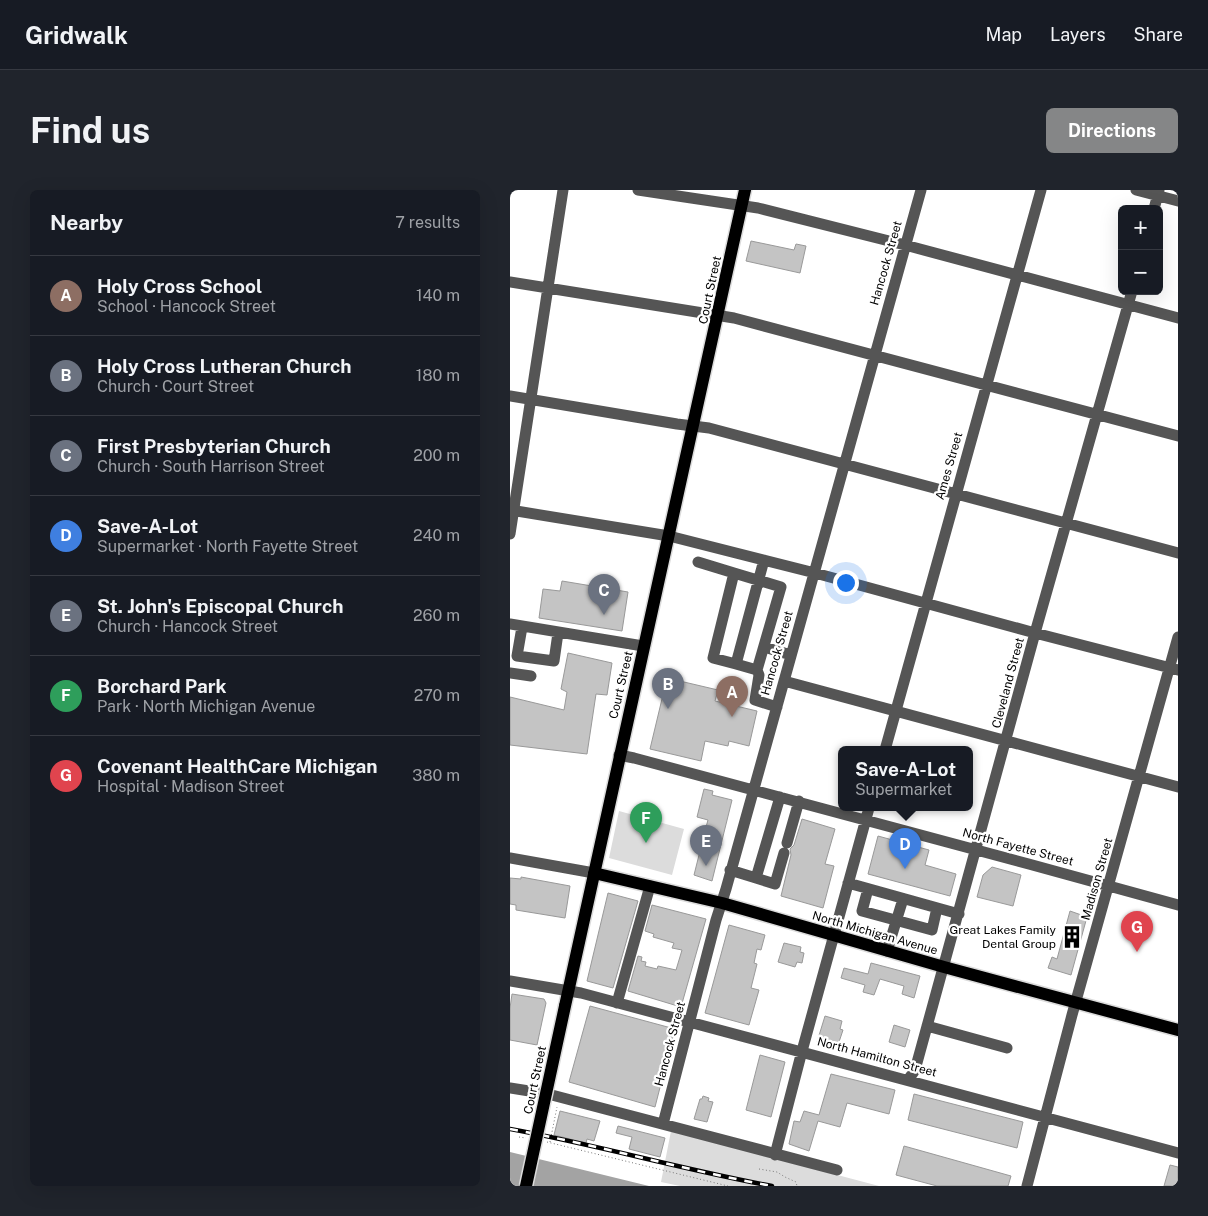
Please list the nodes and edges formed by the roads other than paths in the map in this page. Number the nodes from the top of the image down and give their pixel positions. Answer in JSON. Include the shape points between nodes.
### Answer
{"nodes":[{"id":1,"x":563,"y":190,"type":"edge"},
{"id":2,"x":638,"y":190,"type":"edge"},
{"id":3,"x":746,"y":190,"type":"edge"},
{"id":4,"x":921,"y":190,"type":"edge"},
{"id":5,"x":1041,"y":190,"type":"edge"},
{"id":6,"x":1136,"y":190,"type":"edge"},
{"id":7,"x":1158,"y":193,"type":"edge"},
{"id":8,"x":1178,"y":201,"type":"edge"},
{"id":9,"x":742,"y":206,"type":"junction"},
{"id":10,"x":905,"y":245,"type":"junction"},
{"id":11,"x":1017,"y":275,"type":"junction"},
{"id":12,"x":510,"y":282,"type":"edge"},
{"id":13,"x":549,"y":288,"type":"junction"},
{"id":14,"x":1131,"y":295,"type":"edge"},
{"id":15,"x":1128,"y":305,"type":"junction"},
{"id":16,"x":719,"y":316,"type":"junction"},
{"id":17,"x":1178,"y":318,"type":"edge"},
{"id":18,"x":875,"y":355,"type":"junction"},
{"id":19,"x":987,"y":384,"type":"junction"},
{"id":20,"x":510,"y":396,"type":"edge"},
{"id":21,"x":531,"y":400,"type":"junction"},
{"id":22,"x":1097,"y":414,"type":"junction"},
{"id":23,"x":693,"y":427,"type":"junction"},
{"id":24,"x":1178,"y":436,"type":"edge"},
{"id":25,"x":844,"y":464,"type":"junction"},
{"id":26,"x":955,"y":494,"type":"junction"},
{"id":27,"x":512,"y":511,"type":"edge"},
{"id":28,"x":1067,"y":524,"type":"junction"},
{"id":29,"x":510,"y":534,"type":"edge"},
{"id":30,"x":668,"y":536,"type":"junction"},
{"id":31,"x":1178,"y":553,"type":"edge"},
{"id":32,"x":764,"y":560,"type":"junction"},
{"id":33,"x":698,"y":562,"type":"dead end"},
{"id":34,"x":734,"y":573,"type":"junction"},
{"id":35,"x":814,"y":573,"type":"junction"},
{"id":36,"x":758,"y":580,"type":"junction"},
{"id":37,"x":926,"y":602,"type":"junction"},
{"id":38,"x":510,"y":624,"type":"edge"},
{"id":39,"x":522,"y":627,"type":"junction"},
{"id":40,"x":558,"y":633,"type":"junction"},
{"id":41,"x":1035,"y":633,"type":"junction"},
{"id":42,"x":1178,"y":638,"type":"edge"},
{"id":43,"x":644,"y":646,"type":"junction"},
{"id":44,"x":764,"y":647,"type":"junction"},
{"id":45,"x":791,"y":655,"type":"junction"},
{"id":46,"x":736,"y":664,"type":"junction"},
{"id":47,"x":1174,"y":669,"type":"edge"},
{"id":48,"x":757,"y":670,"type":"junction"},
{"id":49,"x":510,"y":674,"type":"edge"},
{"id":50,"x":531,"y":676,"type":"dead end"},
{"id":51,"x":784,"y":681,"type":"junction"},
{"id":52,"x":776,"y":707,"type":"junction"},
{"id":53,"x":896,"y":711,"type":"junction"},
{"id":54,"x":1006,"y":742,"type":"junction"},
{"id":55,"x":886,"y":746,"type":"edge"},
{"id":56,"x":619,"y":755,"type":"junction"},
{"id":57,"x":1140,"y":777,"type":"junction"},
{"id":58,"x":1178,"y":787,"type":"edge"},
{"id":59,"x":754,"y":789,"type":"junction"},
{"id":60,"x":780,"y":797,"type":"junction"},
{"id":61,"x":799,"y":801,"type":"junction"},
{"id":62,"x":868,"y":811,"type":"edge"},
{"id":63,"x":866,"y":820,"type":"junction"},
{"id":64,"x":976,"y":851,"type":"junction"},
{"id":65,"x":510,"y":858,"type":"edge"},
{"id":66,"x":730,"y":870,"type":"junction"},
{"id":67,"x":594,"y":873,"type":"junction"},
{"id":68,"x":756,"y":878,"type":"junction"},
{"id":69,"x":848,"y":883,"type":"junction"},
{"id":70,"x":650,"y":886,"type":"junction"},
{"id":71,"x":1109,"y":886,"type":"junction"},
{"id":72,"x":868,"y":889,"type":"junction"},
{"id":73,"x":903,"y":899,"type":"junction"},
{"id":74,"x":722,"y":904,"type":"junction"},
{"id":75,"x":1178,"y":904,"type":"edge"},
{"id":76,"x":938,"y":908,"type":"junction"},
{"id":77,"x":959,"y":914,"type":"junction"},
{"id":78,"x":896,"y":921,"type":"junction"},
{"id":79,"x":834,"y":936,"type":"junction"},
{"id":80,"x":887,"y":951,"type":"junction"},
{"id":81,"x":944,"y":967,"type":"junction"},
{"id":82,"x":510,"y":980,"type":"edge"},
{"id":83,"x":568,"y":990,"type":"junction"},
{"id":84,"x":1076,"y":1001,"type":"junction"},
{"id":85,"x":618,"y":1003,"type":"junction"},
{"id":86,"x":690,"y":1022,"type":"junction"},
{"id":87,"x":927,"y":1026,"type":"junction"},
{"id":88,"x":1178,"y":1030,"type":"edge"},
{"id":89,"x":1007,"y":1048,"type":"dead end"},
{"id":90,"x":802,"y":1051,"type":"junction"},
{"id":91,"x":908,"y":1080,"type":"junction"},
{"id":92,"x":510,"y":1088,"type":"edge"},
{"id":93,"x":1044,"y":1117,"type":"junction"},
{"id":94,"x":662,"y":1124,"type":"junction"},
{"id":95,"x":1178,"y":1153,"type":"edge"},
{"id":96,"x":776,"y":1155,"type":"junction"},
{"id":97,"x":837,"y":1170,"type":"dead end"},
{"id":98,"x":526,"y":1186,"type":"edge"},
{"id":99,"x":1028,"y":1186,"type":"edge"}],
"edges":[{"from":1,"to":13,"type":"street"},
{"from":2,"to":9,"type":"street"},
{"from":3,"to":9,"type":"main road","name":"Court Street"},
{"from":4,"to":10,"type":"street","name":"Hancock Street"},
{"from":5,"to":11,"type":"street","name":"Ames Street"},
{"from":6,"to":7,"type":"street"},
{"from":7,"to":8,"type":"street"},
{"from":9,"to":10,"type":"street"},
{"from":9,"to":16,"type":"main road","name":"Court Street"},
{"from":10,"to":11,"type":"street"},
{"from":10,"to":18,"type":"street","name":"Hancock Street"},
{"from":11,"to":15,"type":"street"},
{"from":11,"to":19,"type":"street","name":"Ames Street"},
{"from":12,"to":13,"type":"street"},
{"from":13,"to":16,"type":"street"},
{"from":13,"to":21,"type":"street"},
{"from":14,"to":15,"type":"street","name":"Cleveland Street"},
{"from":15,"to":17,"type":"street"},
{"from":15,"to":22,"type":"street","name":"Cleveland Street"},
{"from":16,"to":18,"type":"street"},
{"from":16,"to":23,"type":"main road","name":"Court Street"},
{"from":18,"to":19,"type":"street"},
{"from":18,"to":25,"type":"street","name":"Hancock Street"},
{"from":19,"to":22,"type":"street"},
{"from":19,"to":26,"type":"street","name":"Ames Street"},
{"from":20,"to":21,"type":"street"},
{"from":21,"to":23,"type":"street"},
{"from":21,"to":27,"type":"street"},
{"from":22,"to":24,"type":"street"},
{"from":22,"to":28,"type":"street","name":"Cleveland Street"},
{"from":23,"to":25,"type":"street","via":[[709,428]]},
{"from":23,"to":30,"type":"main road","name":"Court Street"},
{"from":25,"to":26,"type":"street"},
{"from":25,"to":35,"type":"street","name":"Hancock Street"},
{"from":26,"to":28,"type":"street"},
{"from":26,"to":37,"type":"street","name":"Ames Street"},
{"from":27,"to":29,"type":"street"},
{"from":27,"to":30,"type":"street"},
{"from":28,"to":31,"type":"street"},
{"from":28,"to":41,"type":"street","name":"Cleveland Street"},
{"from":30,"to":32,"type":"street"},
{"from":30,"to":43,"type":"main road","name":"Court Street"},
{"from":32,"to":35,"type":"street"},
{"from":32,"to":36,"type":"street"},
{"from":33,"to":34,"type":"street"},
{"from":34,"to":36,"type":"street"},
{"from":34,"to":46,"type":"street","via":[[713,658]]},
{"from":35,"to":37,"type":"street"},
{"from":35,"to":45,"type":"street","name":"Hancock Street"},
{"from":36,"to":44,"type":"street","via":[[781,587]]},
{"from":36,"to":46,"type":"street"},
{"from":37,"to":41,"type":"street"},
{"from":37,"to":53,"type":"street","name":"Ames Street"},
{"from":38,"to":39,"type":"street"},
{"from":39,"to":40,"type":"street"},
{"from":39,"to":40,"type":"street","via":[[517,656],[554,661]]},
{"from":40,"to":43,"type":"street"},
{"from":41,"to":47,"type":"street"},
{"from":41,"to":54,"type":"street","name":"Cleveland Street"},
{"from":42,"to":47,"type":"street","name":"Madison Street"},
{"from":43,"to":56,"type":"main road","name":"Court Street"},
{"from":44,"to":45,"type":"street"},
{"from":44,"to":48,"type":"street"},
{"from":45,"to":51,"type":"street","name":"Hancock Street"},
{"from":46,"to":48,"type":"street"},
{"from":47,"to":57,"type":"street","name":"Madison Street"},
{"from":48,"to":52,"type":"street","via":[[760,675],[755,700]]},
{"from":49,"to":50,"type":"street"},
{"from":51,"to":52,"type":"street","name":"Hancock Street"},
{"from":51,"to":53,"type":"street"},
{"from":52,"to":59,"type":"street","name":"Hancock Street"},
{"from":53,"to":54,"type":"street"},
{"from":53,"to":55,"type":"street","name":"Ames Street"},
{"from":54,"to":57,"type":"street"},
{"from":54,"to":64,"type":"street","name":"Cleveland Street"},
{"from":56,"to":59,"type":"street","name":"North Fayette Street"},
{"from":56,"to":67,"type":"main road","name":"Court Street"},
{"from":57,"to":58,"type":"street"},
{"from":57,"to":71,"type":"street","name":"Madison Street"},
{"from":59,"to":60,"type":"street","name":"North Fayette Street"},
{"from":59,"to":66,"type":"street","name":"Hancock Street"},
{"from":60,"to":61,"type":"street","name":"North Fayette Street"},
{"from":60,"to":68,"type":"street"},
{"from":61,"to":63,"type":"street","name":"North Fayette Street"},
{"from":61,"to":68,"type":"street","via":[[776,884]]},
{"from":62,"to":63,"type":"street"},
{"from":63,"to":64,"type":"street","name":"North Fayette Street"},
{"from":63,"to":69,"type":"street"},
{"from":64,"to":71,"type":"street","name":"North Fayette Street"},
{"from":64,"to":77,"type":"street","name":"Cleveland Street"},
{"from":65,"to":67,"type":"street"},
{"from":66,"to":68,"type":"street"},
{"from":66,"to":74,"type":"street","name":"Hancock Street"},
{"from":67,"to":70,"type":"main road","name":"North Michigan Avenue"},
{"from":67,"to":83,"type":"main road","name":"Court Street"},
{"from":69,"to":72,"type":"street"},
{"from":69,"to":79,"type":"street"},
{"from":70,"to":74,"type":"main road","name":"North Michigan Avenue"},
{"from":70,"to":85,"type":"street"},
{"from":71,"to":75,"type":"street","name":"North Fayette Street"},
{"from":71,"to":84,"type":"street","name":"Madison Street"},
{"from":72,"to":73,"type":"street"},
{"from":72,"to":78,"type":"street","via":[[862,911]]},
{"from":73,"to":76,"type":"street"},
{"from":73,"to":78,"type":"street"},
{"from":74,"to":79,"type":"main road","name":"North Michigan Avenue"},
{"from":74,"to":86,"type":"street","name":"Hancock Street"},
{"from":76,"to":77,"type":"street"},
{"from":76,"to":78,"type":"street","via":[[932,930]]},
{"from":77,"to":81,"type":"street","name":"Cleveland Street"},
{"from":78,"to":80,"type":"street"},
{"from":79,"to":80,"type":"main road","name":"North Michigan Avenue"},
{"from":79,"to":90,"type":"street"},
{"from":80,"to":81,"type":"main road","name":"North Michigan Avenue"},
{"from":81,"to":84,"type":"main road","name":"North Michigan Avenue"},
{"from":81,"to":87,"type":"street","name":"Cleveland Street"},
{"from":82,"to":83,"type":"street","name":"North Hamilton Street"},
{"from":83,"to":85,"type":"street","name":"North Hamilton Street"},
{"from":83,"to":98,"type":"main road","name":"Court Street","bridge":true},
{"from":84,"to":88,"type":"main road","name":"North Michigan Avenue"},
{"from":84,"to":93,"type":"street","name":"Madison Street"},
{"from":85,"to":86,"type":"street","name":"North Hamilton Street"},
{"from":86,"to":90,"type":"street","name":"North Hamilton Street"},
{"from":86,"to":94,"type":"street","name":"Hancock Street"},
{"from":87,"to":89,"type":"street"},
{"from":87,"to":91,"type":"street","name":"Cleveland Street","via":[[915,1070]]},
{"from":90,"to":91,"type":"street","name":"North Hamilton Street"},
{"from":90,"to":96,"type":"street"},
{"from":91,"to":93,"type":"street","name":"North Hamilton Street"},
{"from":92,"to":94,"type":"street","via":[[548,1094]]},
{"from":93,"to":95,"type":"street","name":"North Hamilton Street"},
{"from":93,"to":99,"type":"street","name":"Madison Street"},
{"from":94,"to":96,"type":"street"},
{"from":96,"to":97,"type":"street"}]}
